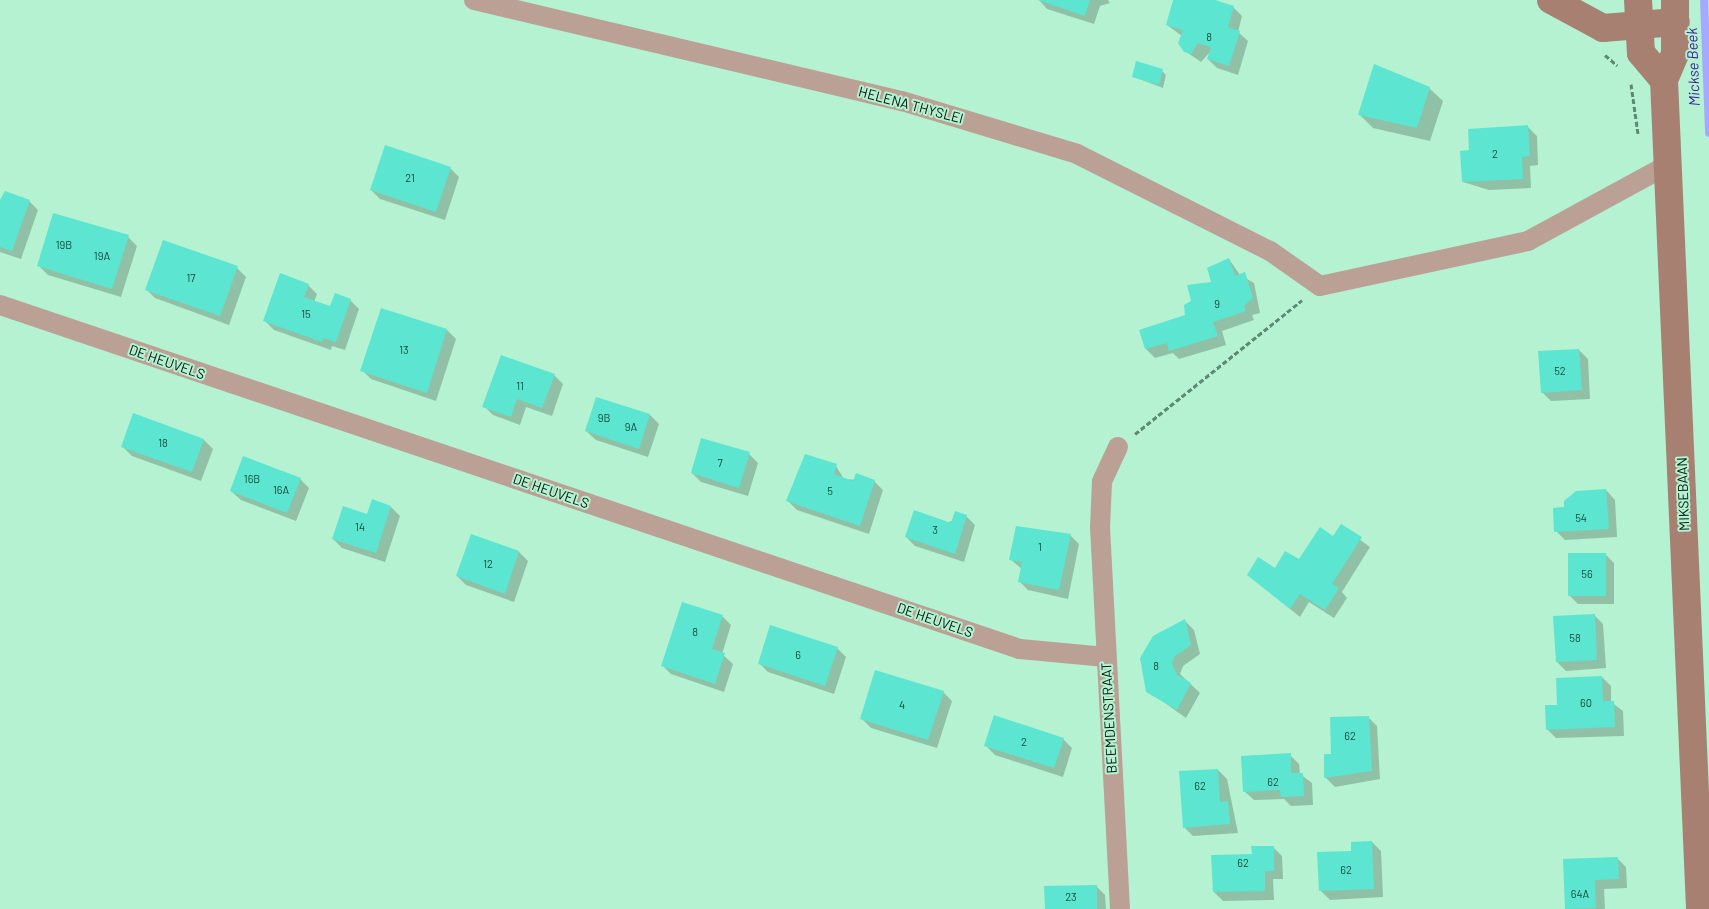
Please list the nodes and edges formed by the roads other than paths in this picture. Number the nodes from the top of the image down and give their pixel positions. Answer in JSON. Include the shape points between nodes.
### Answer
{"nodes":[{"id":1,"x":474,"y":0,"type":"edge"},
{"id":2,"x":1552,"y":0,"type":"edge"},
{"id":3,"x":1676,"y":11,"type":"edge"},
{"id":4,"x":1639,"y":13,"type":"edge"},
{"id":5,"x":1664,"y":80,"type":"junction"},
{"id":6,"x":1671,"y":163,"type":"junction"},
{"id":7,"x":0,"y":305,"type":"edge"},
{"id":8,"x":1118,"y":447,"type":"road end"},
{"id":9,"x":1106,"y":657,"type":"junction"},
{"id":10,"x":1701,"y":763,"type":"edge"},
{"id":11,"x":1120,"y":909,"type":"edge"},
{"id":12,"x":1700,"y":909,"type":"edge"}],
"edges":[{"from":1,"to":6,"type":"street","name":"HELENA THYSLEI","via":[[902,101],[1077,154],[1270,251],[1320,286],[1528,241]]},
{"from":2,"to":4,"type":"street","via":[[1603,28]]},
{"from":3,"to":4,"type":"street"},
{"from":3,"to":5,"type":"street","name":"MIKSEBAAN","via":[[1675,54]]},
{"from":4,"to":5,"type":"street","via":[[1641,53]]},
{"from":5,"to":6,"type":"street","name":"MIKSEBAAN"},
{"from":6,"to":10,"type":"street","name":"MIKSEBAAN"},
{"from":7,"to":9,"type":"street","name":"DE HEUVELS","via":[[1020,649]]},
{"from":8,"to":9,"type":"street","name":"BEEMDENSTRAAT","via":[[1102,482],[1100,527]]},
{"from":9,"to":11,"type":"street","name":"BEEMDENSTRAAT"},
{"from":10,"to":12,"type":"street","name":"MIKSEBAAN"}]}
